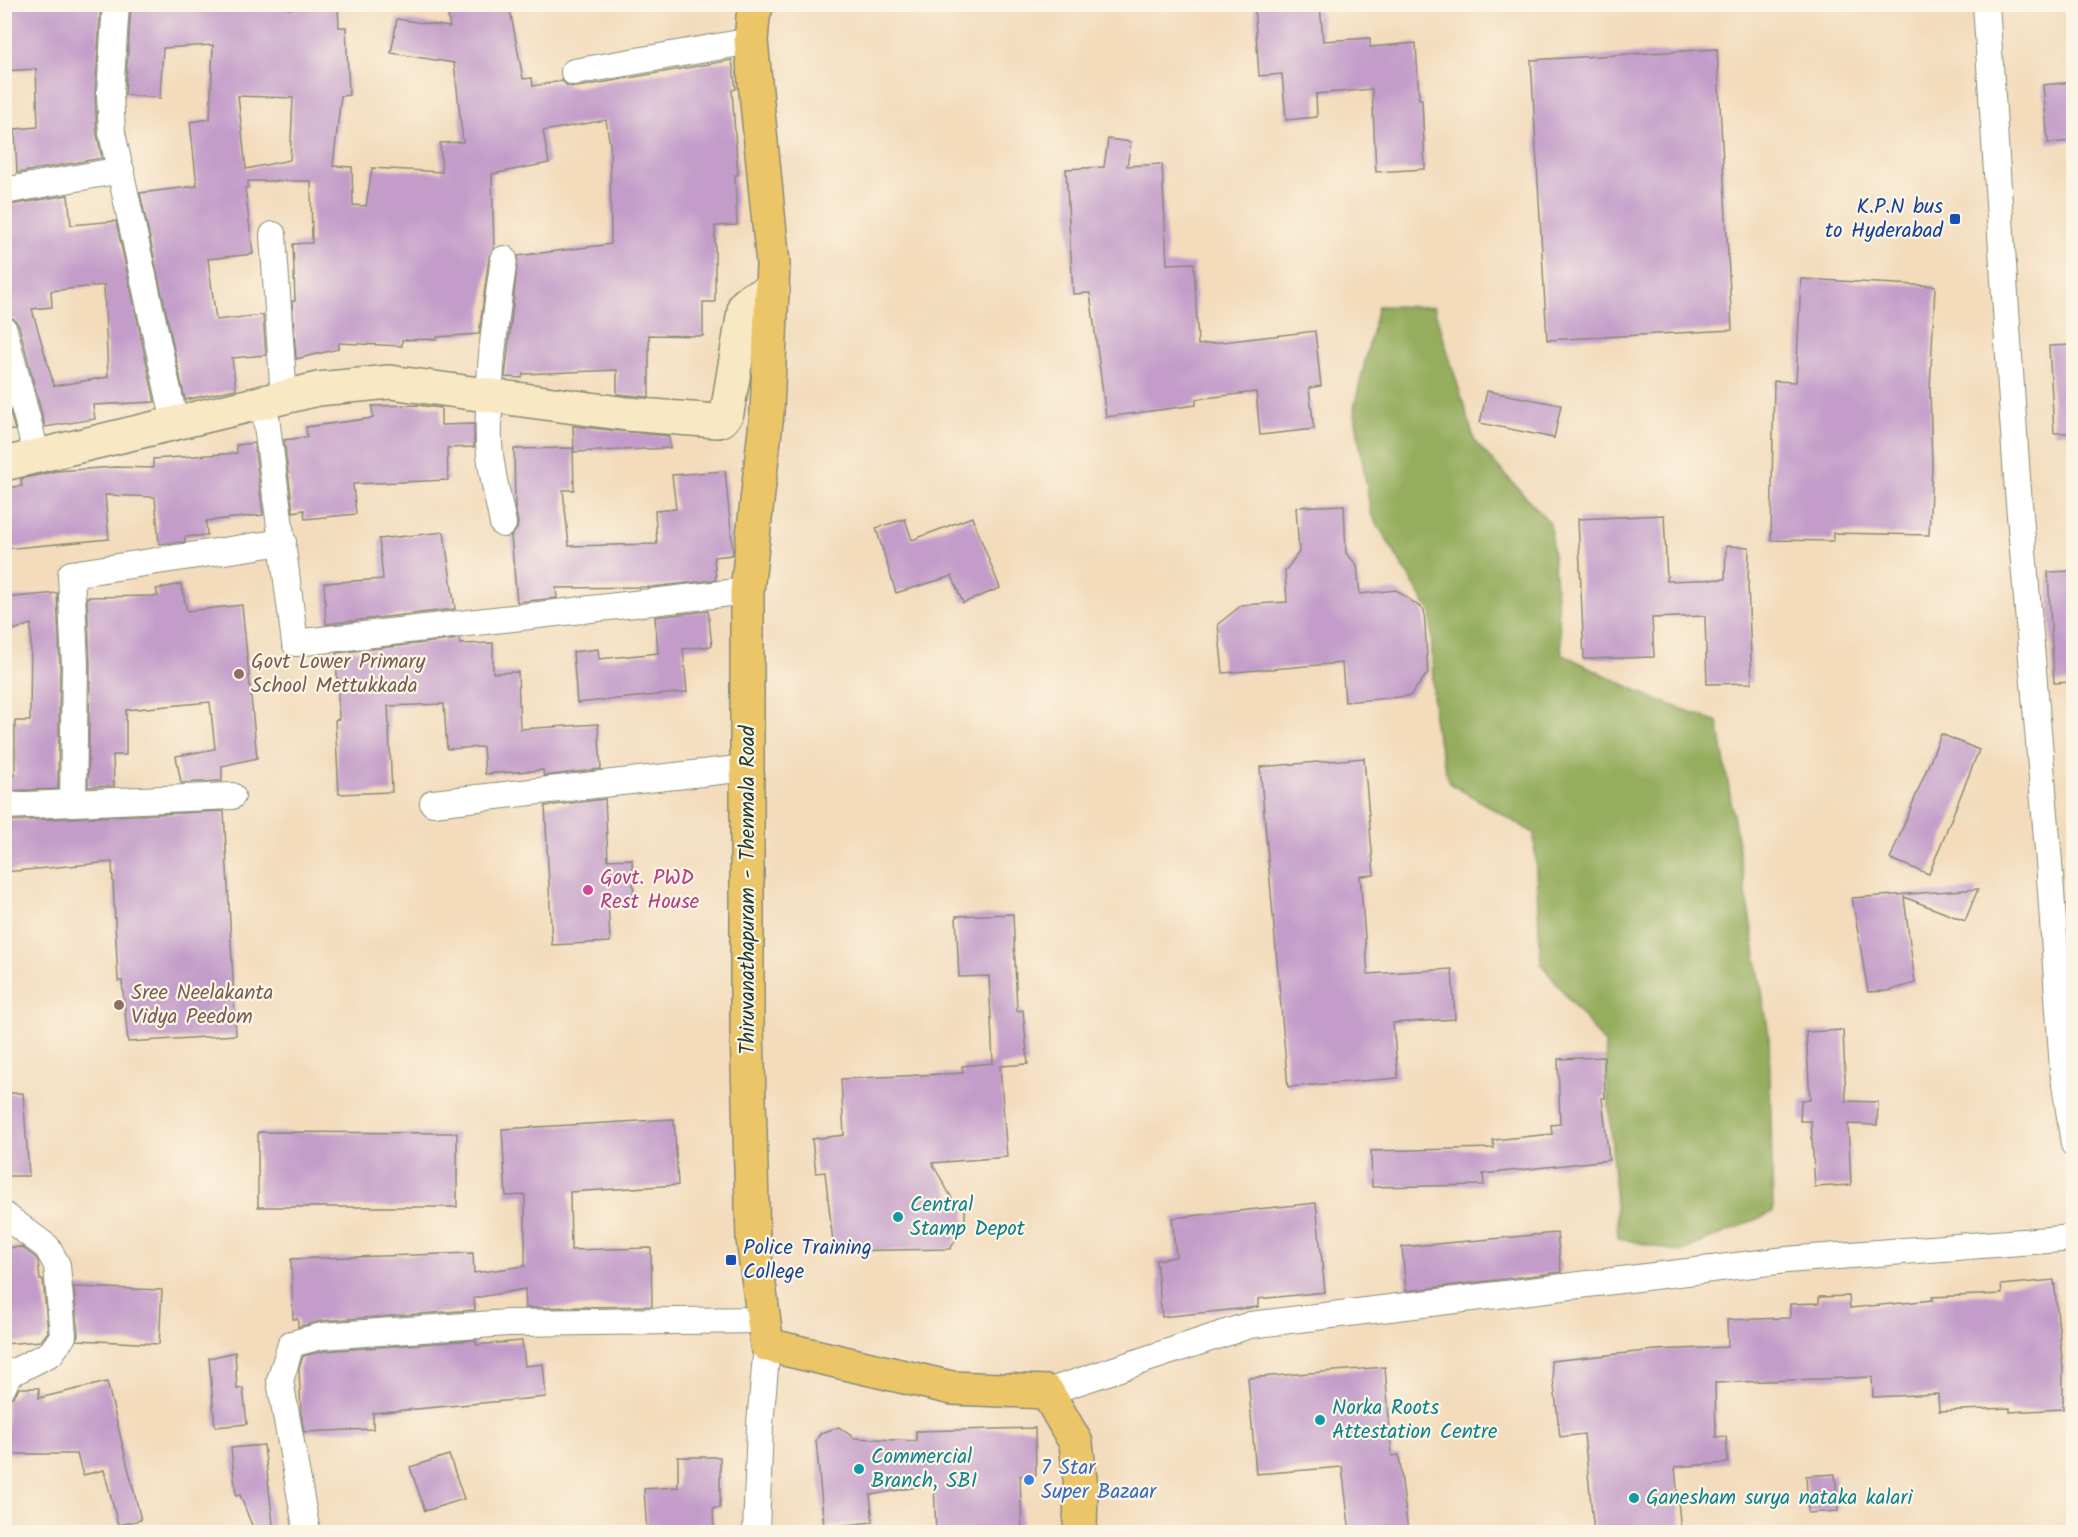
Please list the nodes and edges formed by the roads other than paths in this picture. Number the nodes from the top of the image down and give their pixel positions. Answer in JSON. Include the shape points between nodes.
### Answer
{"nodes":[{"id":1,"x":116,"y":4,"type":"edge"},
{"id":2,"x":757,"y":4,"type":"edge"},
{"id":3,"x":1986,"y":4,"type":"edge"},
{"id":4,"x":751,"y":41,"type":"junction"},
{"id":5,"x":573,"y":72,"type":"dead end"},
{"id":6,"x":121,"y":170,"type":"junction"},
{"id":7,"x":4,"y":191,"type":"edge"},
{"id":8,"x":273,"y":235,"type":"dead end"},
{"id":9,"x":504,"y":259,"type":"dead end"},
{"id":10,"x":773,"y":290,"type":"junction"},
{"id":11,"x":4,"y":330,"type":"edge"},
{"id":12,"x":489,"y":395,"type":"junction"},
{"id":13,"x":274,"y":400,"type":"junction"},
{"id":14,"x":175,"y":423,"type":"junction"},
{"id":15,"x":37,"y":456,"type":"junction"},
{"id":16,"x":4,"y":464,"type":"edge"},
{"id":17,"x":503,"y":524,"type":"dead end"},
{"id":18,"x":282,"y":542,"type":"junction"},
{"id":19,"x":747,"y":591,"type":"junction"},
{"id":20,"x":747,"y":768,"type":"junction"},
{"id":21,"x":232,"y":796,"type":"dead end"},
{"id":22,"x":73,"y":803,"type":"junction"},
{"id":23,"x":433,"y":803,"type":"dead end"},
{"id":24,"x":4,"y":806,"type":"edge"},
{"id":25,"x":2073,"y":1144,"type":"edge"},
{"id":26,"x":4,"y":1215,"type":"edge"},
{"id":27,"x":2073,"y":1238,"type":"edge"},
{"id":28,"x":765,"y":1333,"type":"junction"},
{"id":29,"x":4,"y":1385,"type":"edge"},
{"id":30,"x":1047,"y":1392,"type":"junction"},
{"id":31,"x":306,"y":1533,"type":"edge"},
{"id":32,"x":756,"y":1533,"type":"edge"},
{"id":33,"x":1080,"y":1533,"type":"edge"}],
"edges":[{"from":1,"to":6,"type":"street","via":[[110,94],[112,133]]},
{"from":2,"to":4,"type":"main road","name":"Thiruvanathapuram - Thenmala Road"},
{"from":3,"to":25,"type":"street","via":[[2017,479],[2063,1070]]},
{"from":4,"to":5,"type":"street"},
{"from":4,"to":10,"type":"main road","name":"Thiruvanathapuram - Thenmala Road","via":[[771,230]]},
{"from":6,"to":7,"type":"street"},
{"from":6,"to":14,"type":"street"},
{"from":8,"to":13,"type":"street"},
{"from":9,"to":12,"type":"street"},
{"from":10,"to":12,"type":"street","via":[[745,305],[728,413],[722,420],[627,414]]},
{"from":10,"to":19,"type":"main road","name":"Thiruvanathapuram - Thenmala Road","via":[[767,412]]},
{"from":11,"to":15,"type":"street"},
{"from":12,"to":13,"type":"street","via":[[390,382],[318,389]]},
{"from":12,"to":17,"type":"street","via":[[489,445]]},
{"from":13,"to":14,"type":"street"},
{"from":13,"to":18,"type":"street"},
{"from":14,"to":15,"type":"street"},
{"from":15,"to":16,"type":"street"},
{"from":18,"to":19,"type":"street","via":[[295,643]]},
{"from":18,"to":22,"type":"street","via":[[71,574],[75,666]]},
{"from":19,"to":20,"type":"main road","name":"Thiruvanathapuram - Thenmala Road"},
{"from":20,"to":23,"type":"street"},
{"from":20,"to":28,"type":"main road","name":"Thiruvanathapuram - Thenmala Road","via":[[747,1022],[753,1239]]},
{"from":21,"to":22,"type":"street"},
{"from":22,"to":24,"type":"street"},
{"from":26,"to":29,"type":"street","via":[[47,1247],[57,1265],[63,1336],[51,1353],[8,1375]]},
{"from":27,"to":30,"type":"street","via":[[1785,1260],[1250,1325]]},
{"from":28,"to":30,"type":"main road","via":[[952,1388]]},
{"from":28,"to":31,"type":"street","via":[[508,1323],[322,1336],[291,1344],[280,1381]]},
{"from":28,"to":32,"type":"street"},
{"from":30,"to":33,"type":"main road","via":[[1076,1443],[1082,1488]]}]}
